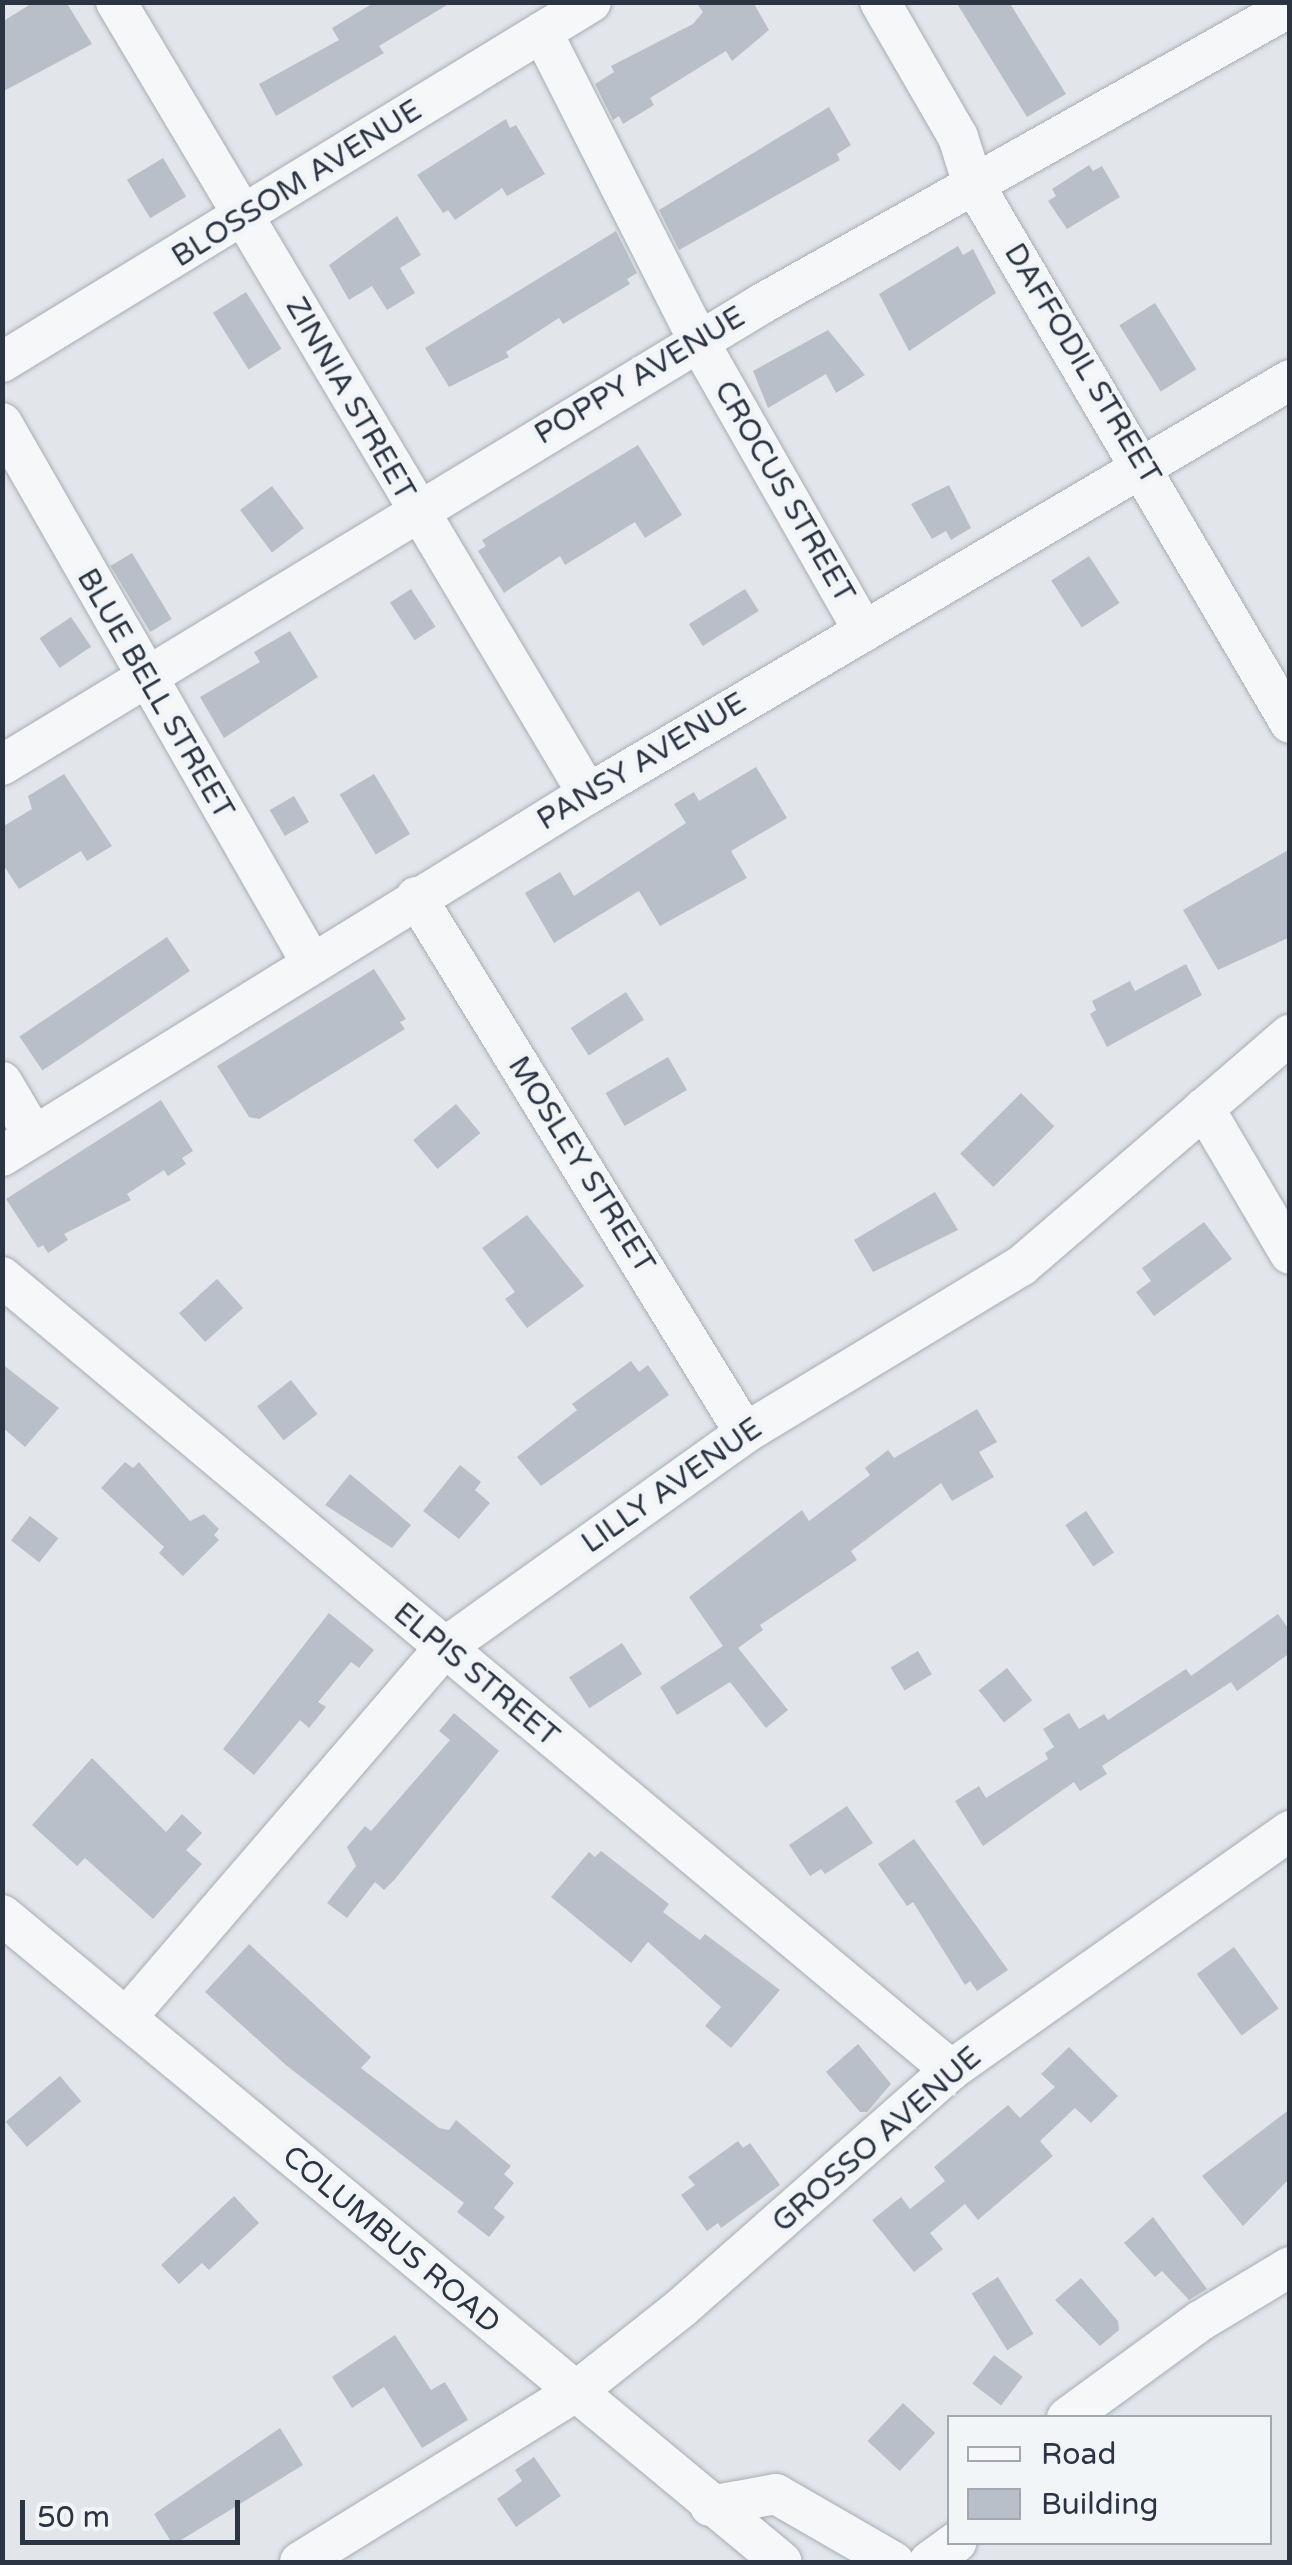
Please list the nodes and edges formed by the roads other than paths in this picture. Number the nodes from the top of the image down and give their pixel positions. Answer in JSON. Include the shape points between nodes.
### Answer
{"nodes":[{"id":1,"x":116,"y":2,"type":"edge"},
{"id":2,"x":591,"y":2,"type":"edge"},
{"id":3,"x":880,"y":2,"type":"edge"},
{"id":4,"x":1290,"y":7,"type":"edge"},
{"id":5,"x":542,"y":32,"type":"junction"},
{"id":6,"x":972,"y":180,"type":"junction"},
{"id":7,"x":244,"y":218,"type":"junction"},
{"id":8,"x":700,"y":344,"type":"junction"},
{"id":9,"x":2,"y":362,"type":"edge"},
{"id":10,"x":1290,"y":380,"type":"edge"},
{"id":11,"x":2,"y":424,"type":"edge"},
{"id":12,"x":1143,"y":466,"type":"junction"},
{"id":13,"x":416,"y":511,"type":"junction"},
{"id":14,"x":864,"y":631,"type":"junction"},
{"id":15,"x":144,"y":680,"type":"junction"},
{"id":16,"x":1290,"y":723,"type":"edge"},
{"id":17,"x":2,"y":765,"type":"edge"},
{"id":18,"x":588,"y":794,"type":"junction"},
{"id":19,"x":416,"y":897,"type":"junction"},
{"id":20,"x":311,"y":962,"type":"junction"},
{"id":21,"x":1290,"y":1035,"type":"edge"},
{"id":22,"x":2,"y":1082,"type":"edge"},
{"id":23,"x":1204,"y":1108,"type":"junction"},
{"id":24,"x":18,"y":1146,"type":"edge"},
{"id":25,"x":1290,"y":1254,"type":"edge"},
{"id":26,"x":2,"y":1277,"type":"edge"},
{"id":27,"x":745,"y":1433,"type":"junction"},
{"id":28,"x":444,"y":1648,"type":"junction"},
{"id":29,"x":1290,"y":1831,"type":"edge"},
{"id":30,"x":2,"y":1915,"type":"edge"},
{"id":31,"x":126,"y":2018,"type":"junction"},
{"id":32,"x":951,"y":2070,"type":"junction"},
{"id":33,"x":1290,"y":2267,"type":"edge"},
{"id":34,"x":574,"y":2393,"type":"junction"},
{"id":35,"x":1071,"y":2415,"type":"edge"},
{"id":36,"x":710,"y":2506,"type":"junction"},
{"id":37,"x":953,"y":2545,"type":"edge"},
{"id":38,"x":300,"y":2562,"type":"edge"},
{"id":39,"x":782,"y":2562,"type":"edge"},
{"id":40,"x":894,"y":2562,"type":"edge"},
{"id":41,"x":929,"y":2562,"type":"edge"}],
"edges":[{"from":1,"to":7,"type":"street","name":"ZINNIA STREET"},
{"from":2,"to":5,"type":"street","name":"BLOSSOM AVENUE"},
{"from":3,"to":6,"type":"street","name":"DAFFODIL STREET","via":[[958,137]]},
{"from":4,"to":6,"type":"street","name":"POPPY AVENUE"},
{"from":5,"to":7,"type":"street","name":"BLOSSOM AVENUE"},
{"from":5,"to":8,"type":"street","name":"CROCUS STREET"},
{"from":6,"to":8,"type":"street","name":"POPPY AVENUE"},
{"from":6,"to":12,"type":"street","name":"DAFFODIL STREET"},
{"from":7,"to":9,"type":"street","name":"BLOSSOM AVENUE"},
{"from":7,"to":13,"type":"street","name":"ZINNIA STREET"},
{"from":8,"to":13,"type":"street","name":"POPPY AVENUE"},
{"from":8,"to":14,"type":"street","name":"CROCUS STREET"},
{"from":10,"to":12,"type":"street","name":"PANSY AVENUE"},
{"from":11,"to":15,"type":"street","name":"BLUE BELL STREET"},
{"from":12,"to":14,"type":"street","name":"PANSY AVENUE"},
{"from":12,"to":16,"type":"street","name":"DAFFODIL STREET"},
{"from":13,"to":15,"type":"street","name":"POPPY AVENUE"},
{"from":13,"to":18,"type":"street","name":"ZINNIA STREET"},
{"from":14,"to":18,"type":"street","name":"PANSY AVENUE"},
{"from":15,"to":17,"type":"street","name":"POPPY AVENUE"},
{"from":15,"to":20,"type":"street","name":"BLUE BELL STREET"},
{"from":18,"to":19,"type":"street","name":"PANSY AVENUE"},
{"from":19,"to":20,"type":"street","name":"PANSY AVENUE"},
{"from":19,"to":27,"type":"street","name":"MOSLEY STREET"},
{"from":20,"to":24,"type":"street","name":"PANSY AVENUE"},
{"from":21,"to":23,"type":"street","name":"LILLY AVENUE"},
{"from":22,"to":24,"type":"street"},
{"from":23,"to":25,"type":"street"},
{"from":23,"to":27,"type":"street","name":"LILLY AVENUE","via":[[1022,1266]]},
{"from":26,"to":28,"type":"street","name":"ELPIS STREET"},
{"from":27,"to":28,"type":"street","name":"LILLY AVENUE"},
{"from":28,"to":31,"type":"street","name":"LILLY AVENUE"},
{"from":28,"to":32,"type":"street","name":"ELPIS STREET"},
{"from":29,"to":32,"type":"street","name":"GROSSO AVENUE"},
{"from":30,"to":31,"type":"street","name":"COLUMBUS ROAD"},
{"from":31,"to":34,"type":"street","name":"COLUMBUS ROAD"},
{"from":32,"to":34,"type":"street","name":"GROSSO AVENUE","via":[[695,2296]]},
{"from":33,"to":35,"type":"street","via":[[1200,2321]]},
{"from":34,"to":36,"type":"street","name":"COLUMBUS ROAD"},
{"from":34,"to":38,"type":"street","name":"GROSSO AVENUE"},
{"from":36,"to":39,"type":"street","name":"COLUMBUS ROAD"},
{"from":36,"to":40,"type":"street","via":[[776,2494]]},
{"from":37,"to":41,"type":"street"}]}
